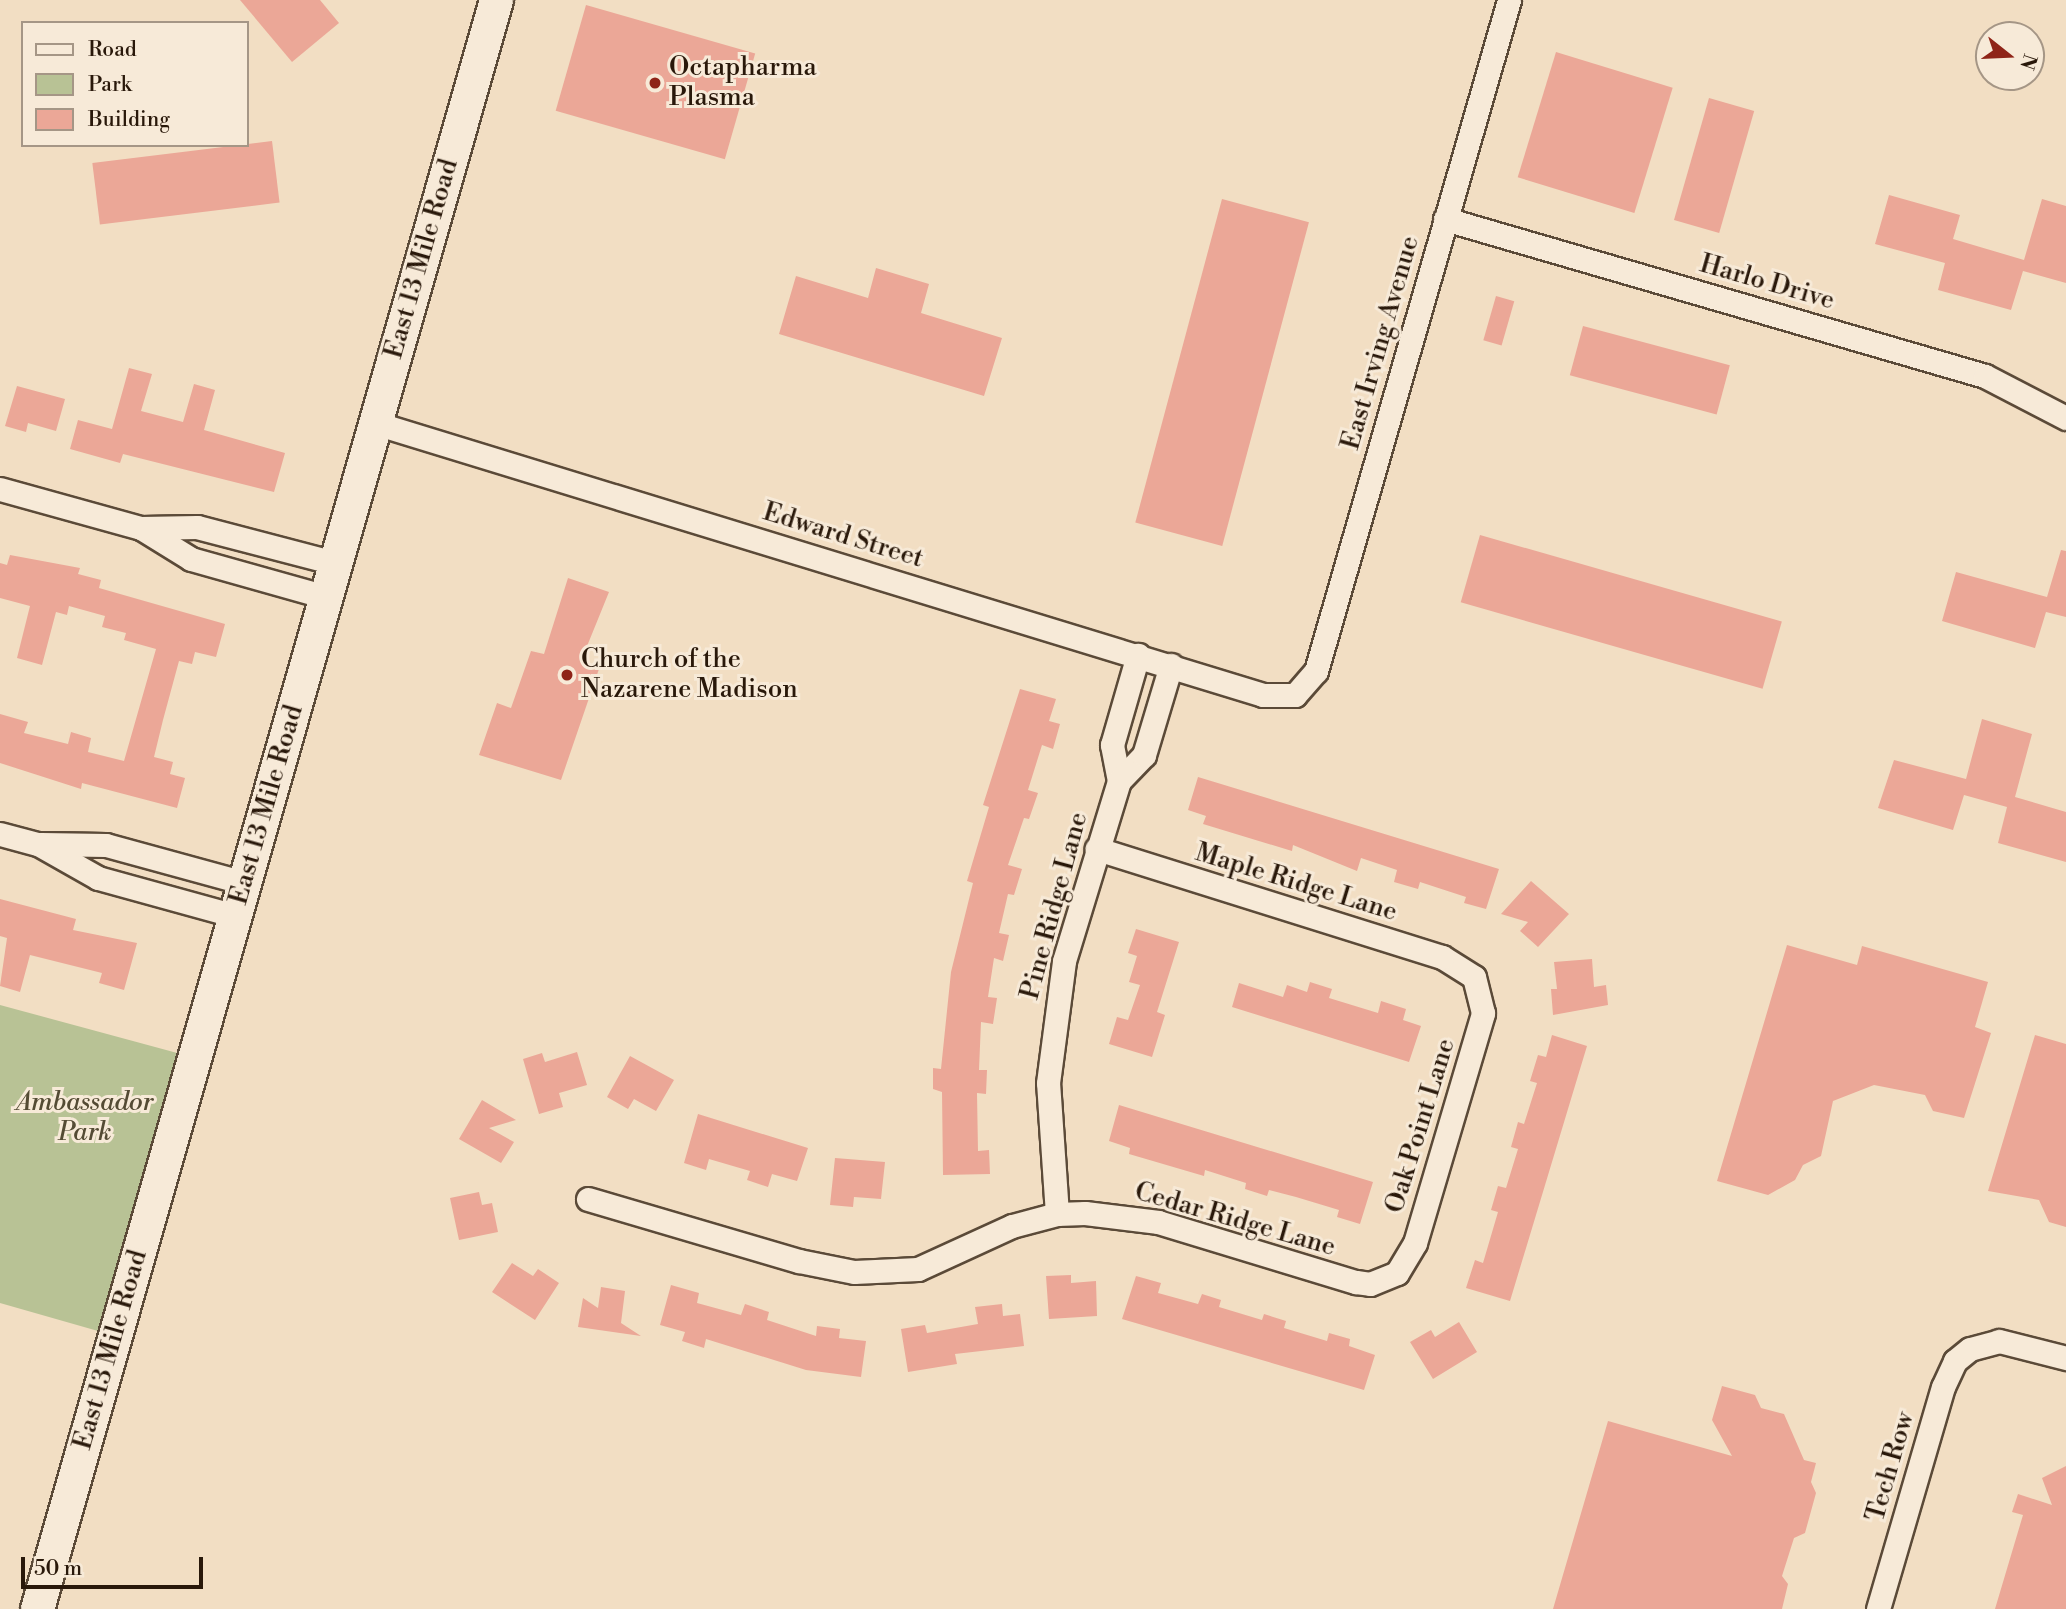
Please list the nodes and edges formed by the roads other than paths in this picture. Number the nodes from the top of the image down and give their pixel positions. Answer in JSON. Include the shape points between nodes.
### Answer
{"nodes":[{"id":1,"x":496,"y":0,"type":"edge"},
{"id":2,"x":1509,"y":0,"type":"edge"},
{"id":3,"x":1445,"y":219,"type":"junction"},
{"id":4,"x":2066,"y":418,"type":"edge"},
{"id":5,"x":375,"y":422,"type":"junction"},
{"id":6,"x":0,"y":489,"type":"edge"},
{"id":7,"x":141,"y":528,"type":"junction"},
{"id":8,"x":335,"y":563,"type":"junction"},
{"id":9,"x":326,"y":597,"type":"junction"},
{"id":10,"x":1138,"y":655,"type":"junction"},
{"id":11,"x":1171,"y":665,"type":"junction"},
{"id":12,"x":1295,"y":695,"type":"joint"},
{"id":13,"x":1119,"y":781,"type":"junction"},
{"id":14,"x":0,"y":834,"type":"edge"},
{"id":15,"x":38,"y":844,"type":"junction"},
{"id":16,"x":1097,"y":849,"type":"junction"},
{"id":17,"x":245,"y":883,"type":"junction"},
{"id":18,"x":236,"y":916,"type":"junction"},
{"id":19,"x":1474,"y":977,"type":"joint"},
{"id":20,"x":588,"y":1199,"type":"dead end"},
{"id":21,"x":1057,"y":1214,"type":"junction"},
{"id":22,"x":1384,"y":1281,"type":"joint"},
{"id":23,"x":2066,"y":1358,"type":"edge"},
{"id":24,"x":37,"y":1609,"type":"edge"},
{"id":25,"x":1878,"y":1609,"type":"edge"}],
"edges":[{"from":1,"to":5,"type":"main road","name":"East 13 Mile Road"},
{"from":2,"to":3,"type":"street","name":"East Irving Avenue"},
{"from":3,"to":4,"type":"street","name":"Harlo Drive","via":[[1985,376]]},
{"from":3,"to":12,"type":"street","name":"East Irving Avenue","via":[[1316,671]]},
{"from":5,"to":8,"type":"main road","name":"East 13 Mile Road"},
{"from":5,"to":10,"type":"street","name":"Edward Street"},
{"from":6,"to":7,"type":"street"},
{"from":7,"to":8,"type":"street","via":[[197,527]]},
{"from":7,"to":9,"type":"street","via":[[191,559]]},
{"from":8,"to":9,"type":"main road","name":"East 13 Mile Road"},
{"from":9,"to":17,"type":"main road","name":"East 13 Mile Road"},
{"from":10,"to":11,"type":"street","name":"Edward Street"},
{"from":10,"to":13,"type":"street","name":"Pine Ridge Lane","via":[[1112,745]]},
{"from":11,"to":12,"type":"street","name":"Edward Street","via":[[1263,695]]},
{"from":11,"to":13,"type":"street","name":"Pine Ridge Lane","via":[[1144,755]]},
{"from":13,"to":16,"type":"street","name":"Pine Ridge Lane"},
{"from":14,"to":15,"type":"street"},
{"from":15,"to":17,"type":"street","via":[[106,845]]},
{"from":15,"to":18,"type":"street","via":[[98,878]]},
{"from":16,"to":19,"type":"street","name":"Maple Ridge Lane","via":[[1441,957]]},
{"from":16,"to":21,"type":"street","name":"Pine Ridge Lane","via":[[1064,961],[1052,1031],[1048,1110]]},
{"from":17,"to":18,"type":"main road","name":"East 13 Mile Road"},
{"from":18,"to":24,"type":"main road","name":"East 13 Mile Road"},
{"from":19,"to":22,"type":"street","name":"Oak Point Lane","via":[[1483,1013],[1458,1101],[1415,1243],[1397,1273]]},
{"from":20,"to":21,"type":"street","name":"Cedar Ridge Lane","via":[[799,1261],[879,1274],[918,1269],[1012,1226]]},
{"from":21,"to":22,"type":"street","name":"Cedar Ridge Lane","via":[[1134,1217],[1340,1278]]},
{"from":23,"to":25,"type":"street","name":"Tech Row","via":[[1999,1341],[1970,1349],[1955,1361],[1943,1387]]}]}
